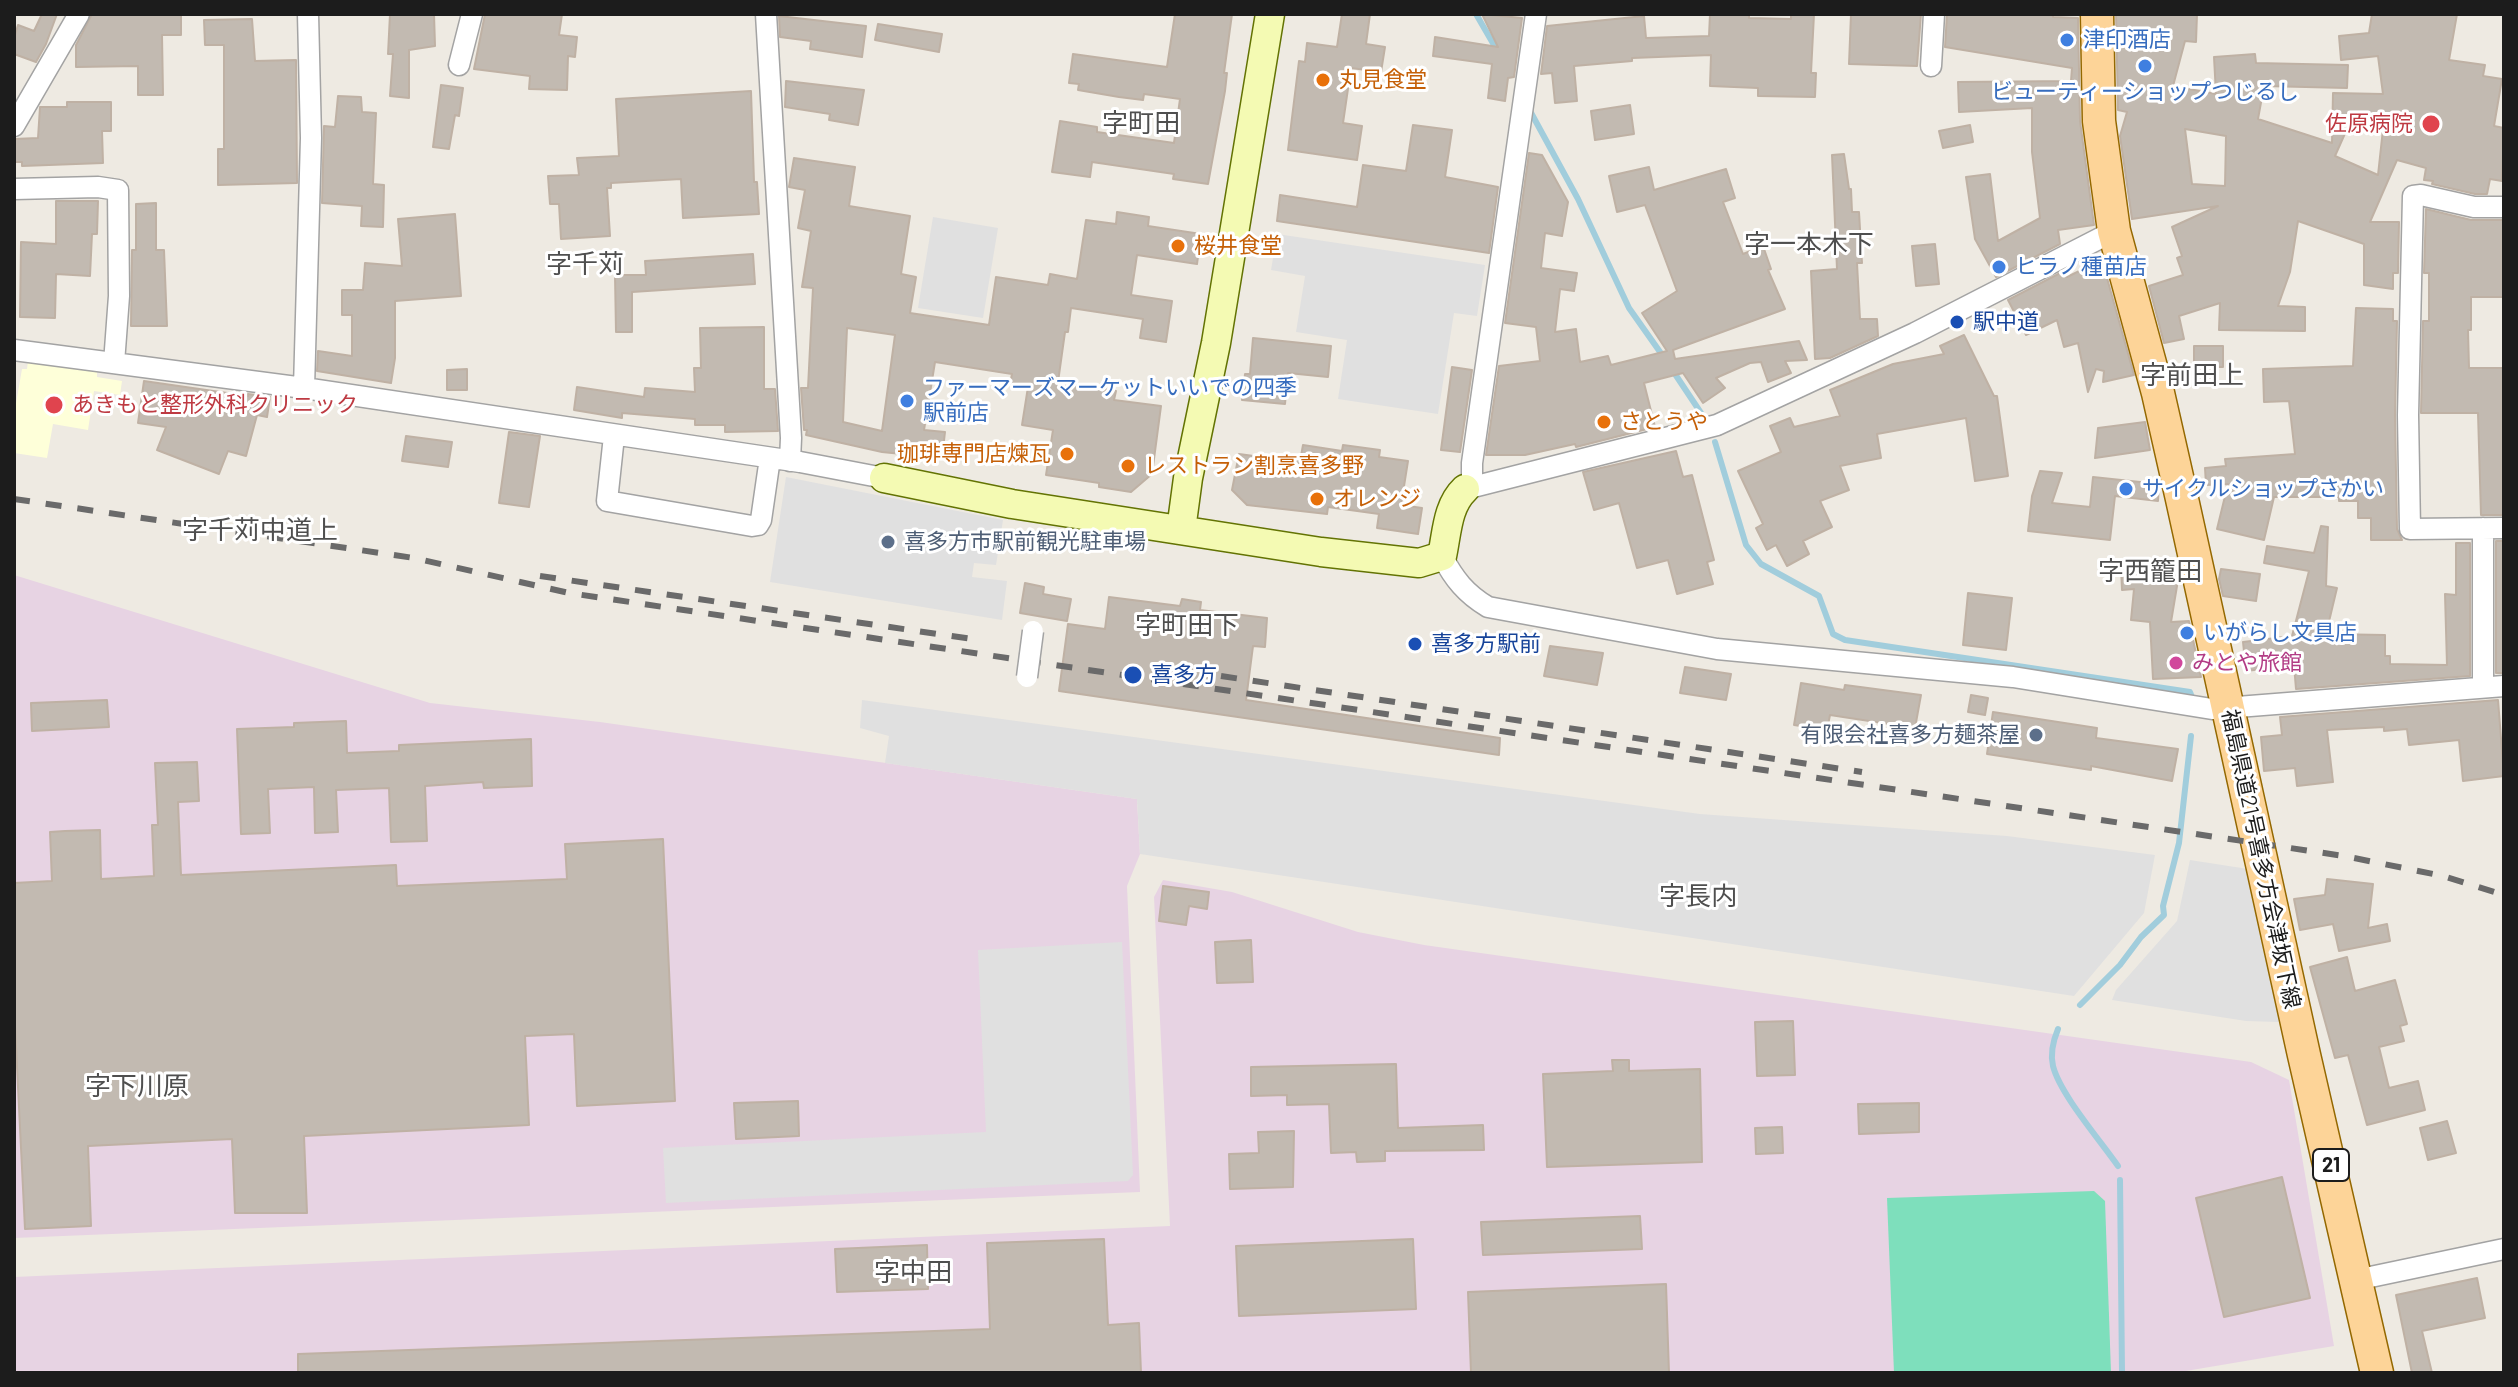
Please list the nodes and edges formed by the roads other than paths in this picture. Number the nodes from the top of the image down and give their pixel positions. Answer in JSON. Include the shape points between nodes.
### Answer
{"nodes":[{"id":1,"x":79,"y":14,"type":"edge"},
{"id":2,"x":308,"y":14,"type":"edge"},
{"id":3,"x":472,"y":14,"type":"edge"},
{"id":4,"x":766,"y":14,"type":"edge"},
{"id":5,"x":1270,"y":14,"type":"edge"},
{"id":6,"x":1536,"y":14,"type":"edge"},
{"id":7,"x":1934,"y":14,"type":"edge"},
{"id":8,"x":2097,"y":14,"type":"edge"},
{"id":9,"x":459,"y":65,"type":"dead end"},
{"id":10,"x":1931,"y":66,"type":"dead end"},
{"id":11,"x":14,"y":126,"type":"edge"},
{"id":12,"x":14,"y":189,"type":"edge"},
{"id":13,"x":2504,"y":207,"type":"edge"},
{"id":14,"x":2114,"y":231,"type":"junction"},
{"id":15,"x":14,"y":350,"type":"edge"},
{"id":16,"x":114,"y":363,"type":"junction"},
{"id":17,"x":304,"y":388,"type":"junction"},
{"id":18,"x":614,"y":436,"type":"junction"},
{"id":19,"x":780,"y":460,"type":"junction"},
{"id":20,"x":884,"y":478,"type":"joint"},
{"id":21,"x":1468,"y":487,"type":"junction"},
{"id":22,"x":2483,"y":528,"type":"junction"},
{"id":23,"x":2504,"y":528,"type":"edge"},
{"id":24,"x":1181,"y":530,"type":"junction"},
{"id":25,"x":1447,"y":567,"type":"junction"},
{"id":26,"x":1033,"y":631,"type":"dead end"},
{"id":27,"x":1027,"y":677,"type":"dead end"},
{"id":28,"x":2504,"y":686,"type":"edge"},
{"id":29,"x":2483,"y":687,"type":"junction"},
{"id":30,"x":2228,"y":705,"type":"junction"},
{"id":31,"x":2504,"y":1249,"type":"edge"},
{"id":32,"x":2356,"y":1280,"type":"junction"},
{"id":33,"x":2377,"y":1373,"type":"edge"}],
"edges":[{"from":1,"to":11,"type":"street"},
{"from":2,"to":17,"type":"street","via":[[311,138]]},
{"from":3,"to":9,"type":"street"},
{"from":4,"to":19,"type":"street","via":[[791,438]]},
{"from":5,"to":24,"type":"street"},
{"from":6,"to":21,"type":"street"},
{"from":7,"to":10,"type":"street"},
{"from":8,"to":14,"type":"main road","name":"福島県道21号喜多方会津坂下線","number":"21","via":[[2099,121]]},
{"from":12,"to":16,"type":"street","via":[[118,190]]},
{"from":13,"to":22,"type":"street","via":[[2474,207],[2421,195],[2413,196],[2411,208],[2410,529]]},
{"from":14,"to":21,"type":"street","via":[[1915,333],[1717,425]]},
{"from":14,"to":30,"type":"main road","name":"福島県道21号喜多方会津坂下線","number":"21","via":[[2158,393]]},
{"from":15,"to":16,"type":"street"},
{"from":16,"to":17,"type":"street"},
{"from":17,"to":18,"type":"street"},
{"from":18,"to":19,"type":"street"},
{"from":18,"to":19,"type":"street","via":[[607,501],[752,526],[761,520]]},
{"from":19,"to":20,"type":"street"},
{"from":20,"to":24,"type":"street"},
{"from":21,"to":25,"type":"street","via":[[1452,507]]},
{"from":22,"to":23,"type":"street"},
{"from":22,"to":29,"type":"street"},
{"from":24,"to":25,"type":"street"},
{"from":25,"to":30,"type":"street","via":[[1470,596],[1488,607],[1717,649],[2013,677],[2212,709]]},
{"from":26,"to":27,"type":"street","bridge":true},
{"from":28,"to":29,"type":"street"},
{"from":29,"to":30,"type":"street"},
{"from":30,"to":32,"type":"main road","name":"福島県道21号喜多方会津坂下線","number":"21"},
{"from":31,"to":32,"type":"street"},
{"from":32,"to":33,"type":"main road","name":"福島県道21号喜多方会津坂下線","number":"21"}]}
